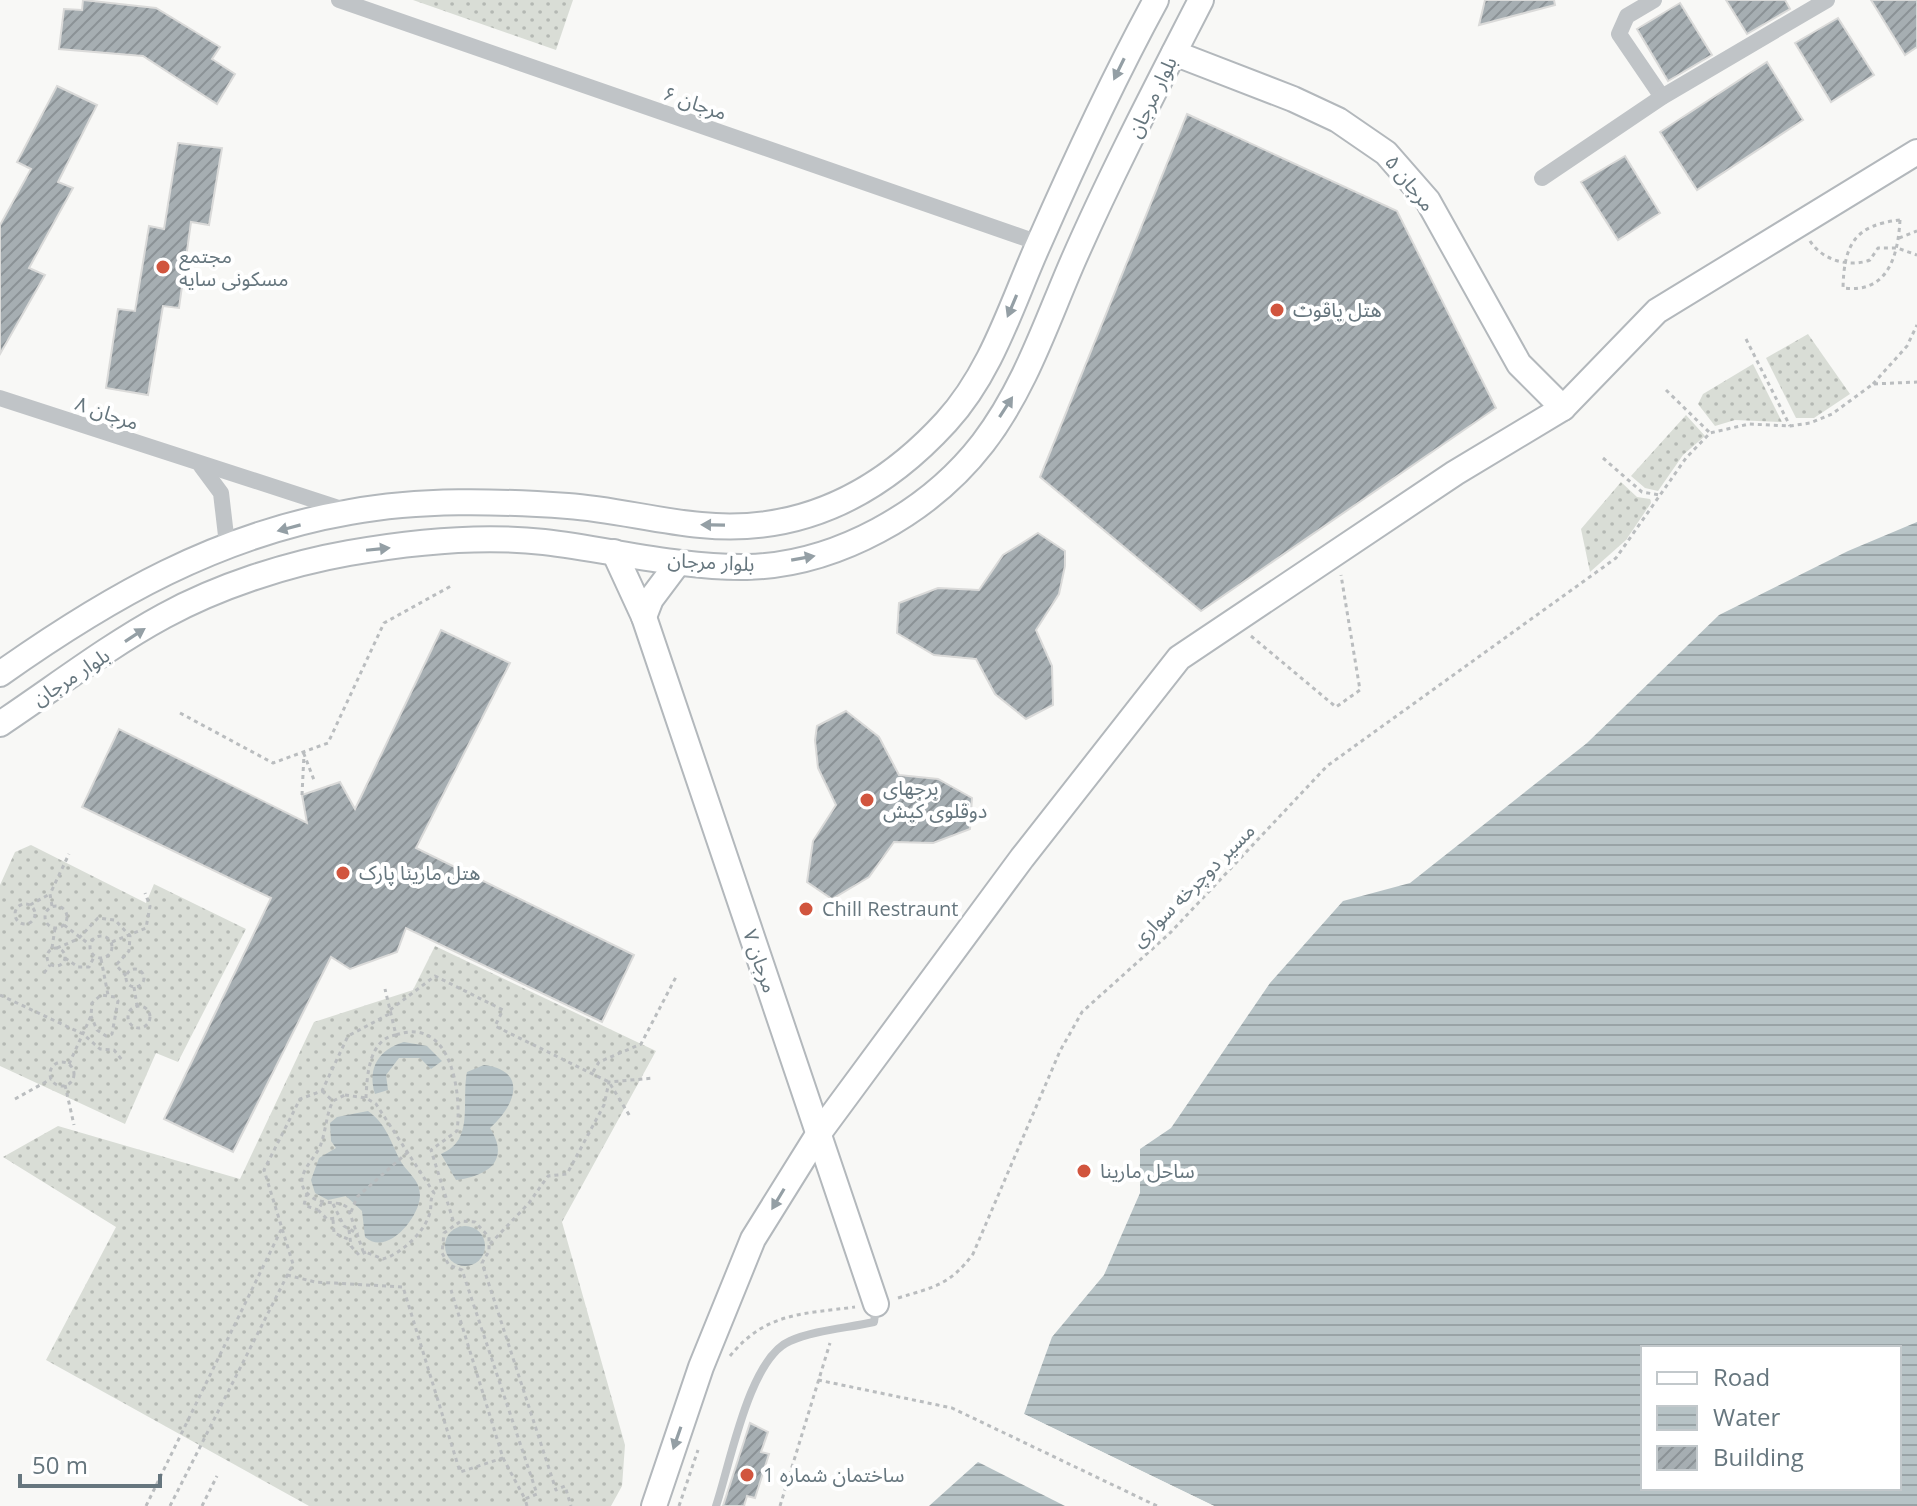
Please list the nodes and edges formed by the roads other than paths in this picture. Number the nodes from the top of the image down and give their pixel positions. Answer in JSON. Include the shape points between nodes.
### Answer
{"nodes":[{"id":1,"x":339,"y":0,"type":"edge"},
{"id":2,"x":1156,"y":0,"type":"edge"},
{"id":3,"x":1201,"y":0,"type":"edge"},
{"id":4,"x":1654,"y":0,"type":"edge"},
{"id":5,"x":1827,"y":0,"type":"edge"},
{"id":6,"x":1174,"y":53,"type":"junction"},
{"id":7,"x":1662,"y":97,"type":"junction"},
{"id":8,"x":1917,"y":152,"type":"edge"},
{"id":9,"x":1542,"y":178,"type":"dead end"},
{"id":10,"x":1039,"y":243,"type":"junction"},
{"id":11,"x":1074,"y":259,"type":"junction"},
{"id":12,"x":0,"y":398,"type":"edge"},
{"id":13,"x":1563,"y":408,"type":"junction"},
{"id":14,"x":201,"y":466,"type":"junction"},
{"id":15,"x":351,"y":512,"type":"junction"},
{"id":16,"x":227,"y":544,"type":"junction"},
{"id":17,"x":614,"y":552,"type":"junction"},
{"id":18,"x":678,"y":563,"type":"junction"},
{"id":19,"x":644,"y":617,"type":"junction"},
{"id":20,"x":0,"y":674,"type":"edge"},
{"id":21,"x":0,"y":724,"type":"edge"},
{"id":22,"x":819,"y":1133,"type":"junction"},
{"id":23,"x":876,"y":1304,"type":"joint"},
{"id":24,"x":654,"y":1506,"type":"edge"},
{"id":25,"x":716,"y":1506,"type":"edge"}],
"edges":[{"from":1,"to":10,"type":"street","name":"مرجان ۶"},
{"from":2,"to":10,"type":"street","name":"بلوار مرجان","one_way":true},
{"from":3,"to":6,"type":"street","name":"بلوار مرجان"},
{"from":4,"to":7,"type":"street","via":[[1627,16],[1619,34]]},
{"from":5,"to":7,"type":"street"},
{"from":6,"to":11,"type":"street","name":"بلوار مرجان"},
{"from":6,"to":13,"type":"street","name":"مرجان ۵","via":[[1338,120],[1386,153],[1428,201],[1519,364]]},
{"from":7,"to":9,"type":"street"},
{"from":8,"to":13,"type":"street","via":[[1657,311]]},
{"from":10,"to":11,"type":"street"},
{"from":10,"to":15,"type":"street","name":"بلوار مرجان","one_way":true,"via":[[984,368],[950,418],[907,462],[865,492],[814,514],[750,525],[703,526],[568,506],[442,504]]},
{"from":18,"to":11,"type":"street","name":"بلوار مرجان","one_way":true,"via":[[750,567],[820,555],[887,527],[931,494],[982,445],[1021,384]]},
{"from":12,"to":14,"type":"street","name":"مرجان ۸"},
{"from":13,"to":22,"type":"street","via":[[1455,473],[1179,658],[1022,858]]},
{"from":14,"to":15,"type":"street","name":"مرجان ۸"},
{"from":14,"to":16,"type":"street","via":[[221,493]]},
{"from":15,"to":16,"type":"street","name":"بلوار مرجان","one_way":true},
{"from":16,"to":20,"type":"street","name":"بلوار مرجان","via":[[151,578]]},
{"from":17,"to":18,"type":"street","name":"بلوار مرجان"},
{"from":17,"to":19,"type":"street","name":"مرجان ۷"},
{"from":21,"to":17,"type":"street","name":"بلوار مرجان","one_way":true,"via":[[165,616],[247,580],[348,553],[442,542],[540,542]]},
{"from":18,"to":19,"type":"street"},
{"from":19,"to":22,"type":"street","name":"مرجان ۷"},
{"from":22,"to":23,"type":"street","name":"مرجان ۷"},
{"from":22,"to":24,"type":"street","one_way":true,"via":[[753,1239],[701,1367]]},
{"from":23,"to":25,"type":"lane","via":[[874,1322],[790,1341],[770,1354],[755,1382]]}]}
